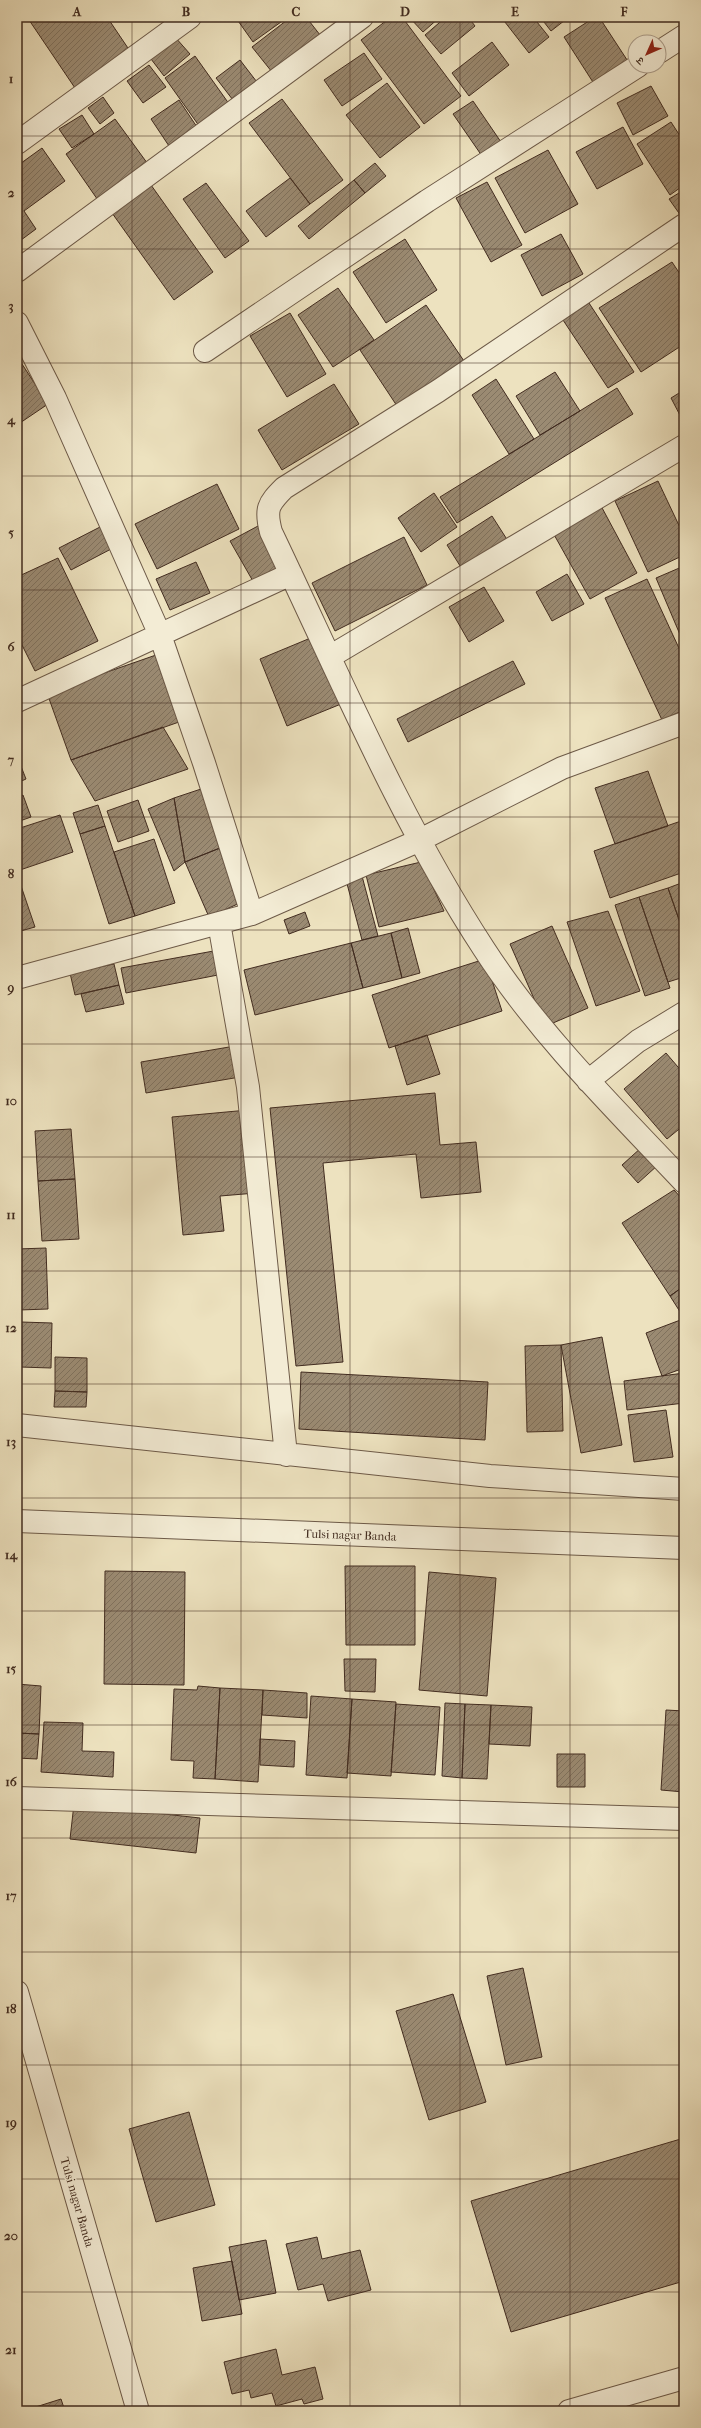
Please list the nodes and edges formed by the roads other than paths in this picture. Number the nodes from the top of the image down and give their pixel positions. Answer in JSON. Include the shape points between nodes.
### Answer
{"nodes":[{"id":1,"x":190,"y":17,"type":"edge"},
{"id":2,"x":362,"y":17,"type":"edge"},
{"id":3,"x":684,"y":36,"type":"edge"},
{"id":4,"x":667,"y":47,"type":"edge"},
{"id":5,"x":627,"y":73,"type":"edge"},
{"id":6,"x":17,"y":143,"type":"edge"},
{"id":7,"x":684,"y":225,"type":"edge"},
{"id":8,"x":17,"y":271,"type":"edge"},
{"id":9,"x":17,"y":323,"type":"edge"},
{"id":10,"x":205,"y":351,"type":"dead end"},
{"id":11,"x":684,"y":446,"type":"edge"},
{"id":12,"x":291,"y":574,"type":"junction"},
{"id":13,"x":160,"y":635,"type":"junction"},
{"id":14,"x":331,"y":656,"type":"junction"},
{"id":15,"x":17,"y":701,"type":"edge"},
{"id":16,"x":684,"y":723,"type":"edge"},
{"id":17,"x":418,"y":841,"type":"junction"},
{"id":18,"x":252,"y":914,"type":"junction"},
{"id":19,"x":219,"y":923,"type":"junction"},
{"id":20,"x":17,"y":978,"type":"edge"},
{"id":21,"x":684,"y":1013,"type":"edge"},
{"id":22,"x":588,"y":1081,"type":"junction"},
{"id":23,"x":684,"y":1182,"type":"edge"},
{"id":24,"x":17,"y":1425,"type":"edge"},
{"id":25,"x":286,"y":1455,"type":"junction"},
{"id":26,"x":684,"y":1488,"type":"edge"},
{"id":27,"x":17,"y":1521,"type":"edge"},
{"id":28,"x":684,"y":1548,"type":"edge"},
{"id":29,"x":17,"y":1798,"type":"edge"},
{"id":30,"x":682,"y":1825,"type":"edge"},
{"id":31,"x":19,"y":2004,"type":"edge"},
{"id":32,"x":684,"y":2378,"type":"edge"},
{"id":33,"x":138,"y":2411,"type":"edge"},
{"id":34,"x":569,"y":2411,"type":"edge"}],
"edges":[{"from":1,"to":6,"type":"street"},
{"from":2,"to":8,"type":"street"},
{"from":3,"to":4,"type":"street"},
{"from":5,"to":10,"type":"street","via":[[427,202]]},
{"from":7,"to":12,"type":"street","via":[[438,391],[284,488],[270,502],[266,516]]},
{"from":9,"to":13,"type":"street","via":[[54,398]]},
{"from":11,"to":14,"type":"street"},
{"from":12,"to":13,"type":"street"},
{"from":12,"to":14,"type":"street"},
{"from":13,"to":15,"type":"street"},
{"from":13,"to":18,"type":"street"},
{"from":14,"to":17,"type":"street"},
{"from":16,"to":17,"type":"street","via":[[562,768]]},
{"from":17,"to":18,"type":"street"},
{"from":17,"to":22,"type":"street","via":[[484,950]]},
{"from":18,"to":19,"type":"street"},
{"from":19,"to":20,"type":"street"},
{"from":19,"to":25,"type":"street","via":[[248,1087]]},
{"from":21,"to":22,"type":"street","via":[[638,1041]]},
{"from":22,"to":23,"type":"street"},
{"from":24,"to":25,"type":"street"},
{"from":25,"to":26,"type":"street","via":[[490,1476]]},
{"from":27,"to":28,"type":"street","name":"Tulsi nagar Banda"},
{"from":29,"to":30,"type":"street"},
{"from":31,"to":33,"type":"street","name":"Tulsi nagar Banda"},
{"from":32,"to":34,"type":"street"}]}
